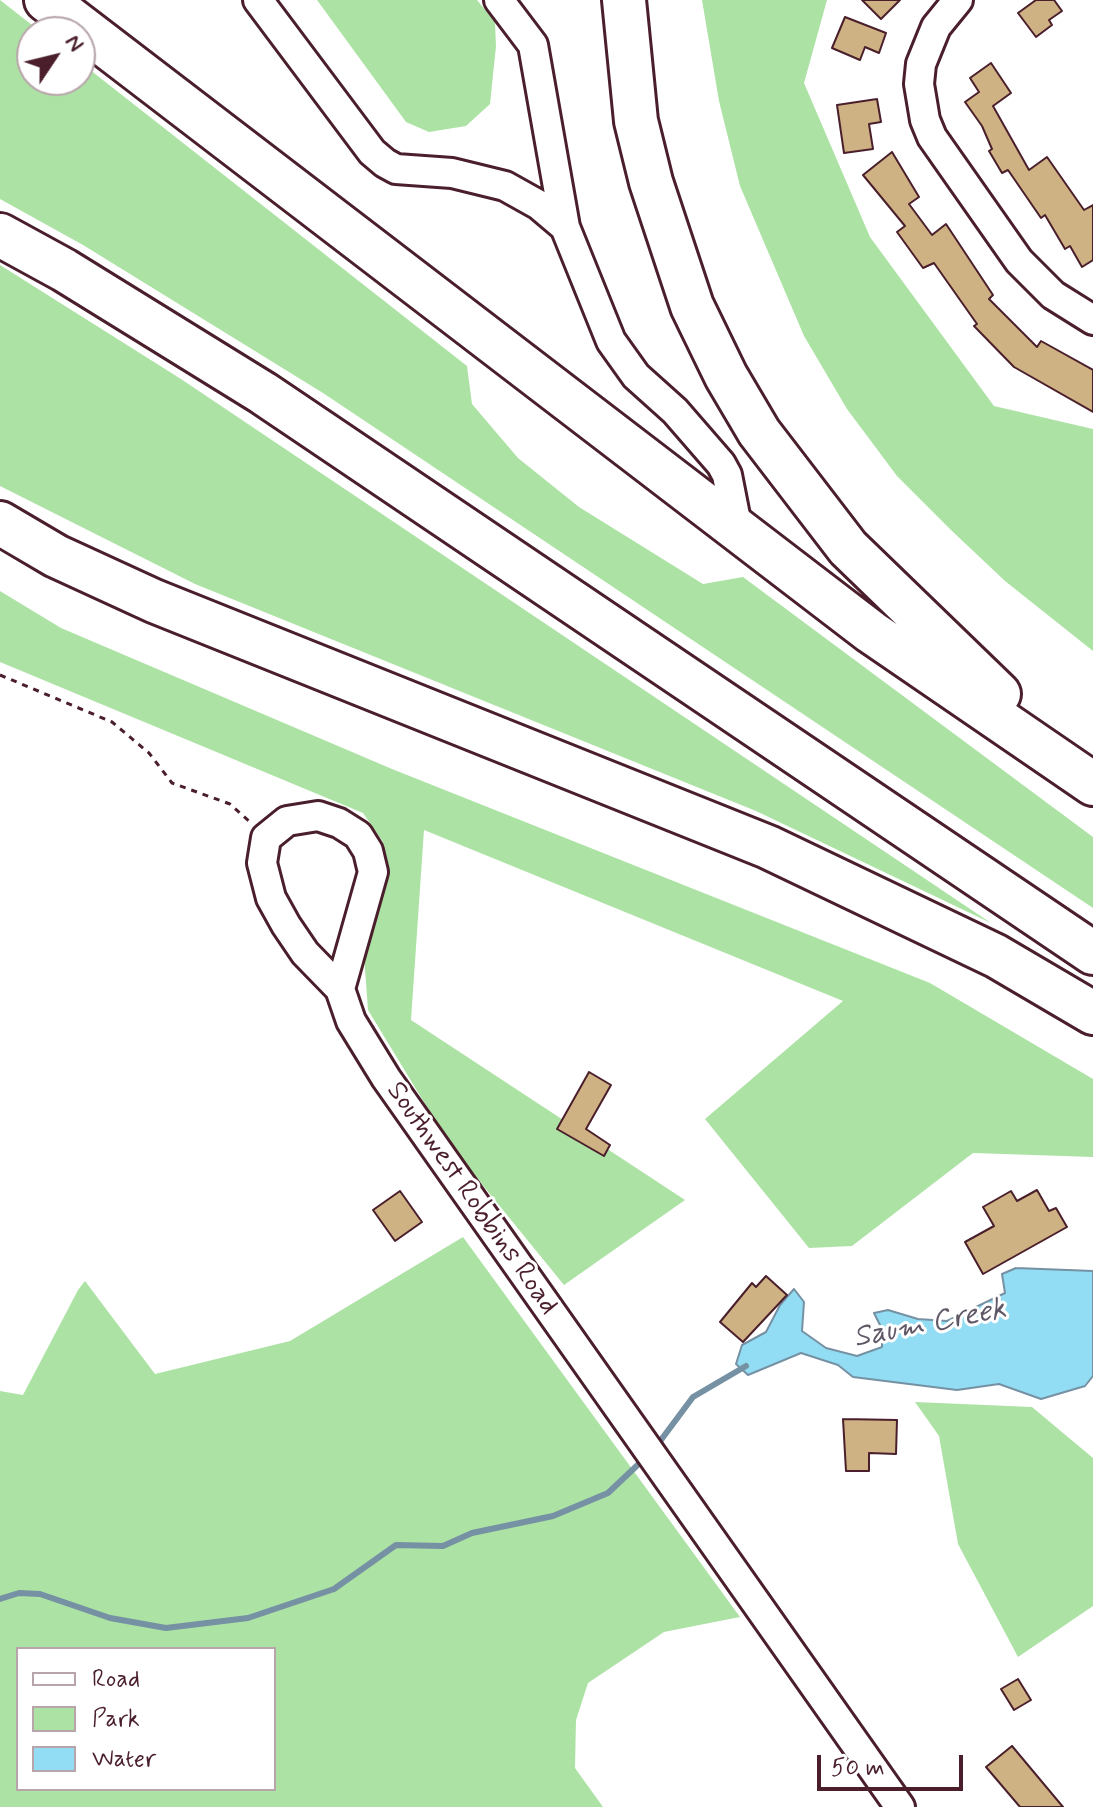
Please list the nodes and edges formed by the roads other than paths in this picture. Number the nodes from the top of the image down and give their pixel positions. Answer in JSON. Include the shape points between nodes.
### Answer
{"nodes":[{"id":1,"x":46,"y":0,"type":"edge"},
{"id":2,"x":258,"y":0,"type":"edge"},
{"id":3,"x":499,"y":0,"type":"edge"},
{"id":4,"x":624,"y":0,"type":"edge"},
{"id":5,"x":958,"y":0,"type":"edge"},
{"id":6,"x":565,"y":227,"type":"junction"},
{"id":7,"x":0,"y":235,"type":"edge"},
{"id":8,"x":1093,"y":320,"type":"edge"},
{"id":9,"x":0,"y":523,"type":"edge"},
{"id":10,"x":738,"y":531,"type":"junction"},
{"id":11,"x":1093,"y":782,"type":"edge"},
{"id":12,"x":1093,"y":953,"type":"edge"},
{"id":13,"x":340,"y":989,"type":"junction"},
{"id":14,"x":1093,"y":1013,"type":"edge"},
{"id":15,"x":900,"y":1807,"type":"edge"}],
"edges":[{"from":1,"to":10,"type":"highway"},
{"from":2,"to":6,"type":"street","via":[[385,163],[505,186]]},
{"from":3,"to":6,"type":"street","via":[[533,45]]},
{"from":4,"to":11,"type":"highway","via":[[636,121],[651,182],[692,306],[732,388],[804,495],[848,548]]},
{"from":5,"to":8,"type":"street","via":[[936,27],[921,64],[919,84],[932,137],[1019,261],[1053,295]]},
{"from":6,"to":10,"type":"street","via":[[623,360],[675,411],[727,475]]},
{"from":7,"to":12,"type":"highway","via":[[263,393]]},
{"from":9,"to":14,"type":"highway","via":[[56,556],[154,601],[768,847],[996,956]]},
{"from":10,"to":11,"type":"highway","via":[[871,632]]},
{"from":13,"to":13,"type":"street","name":"Southwest Robbins Road","via":[[371,886],[368,851],[358,835],[318,816],[287,821],[266,838],[262,863],[271,898],[305,953]]},
{"from":13,"to":15,"type":"street","name":"Southwest Robbins Road","via":[[351,1021],[386,1078]]}]}
